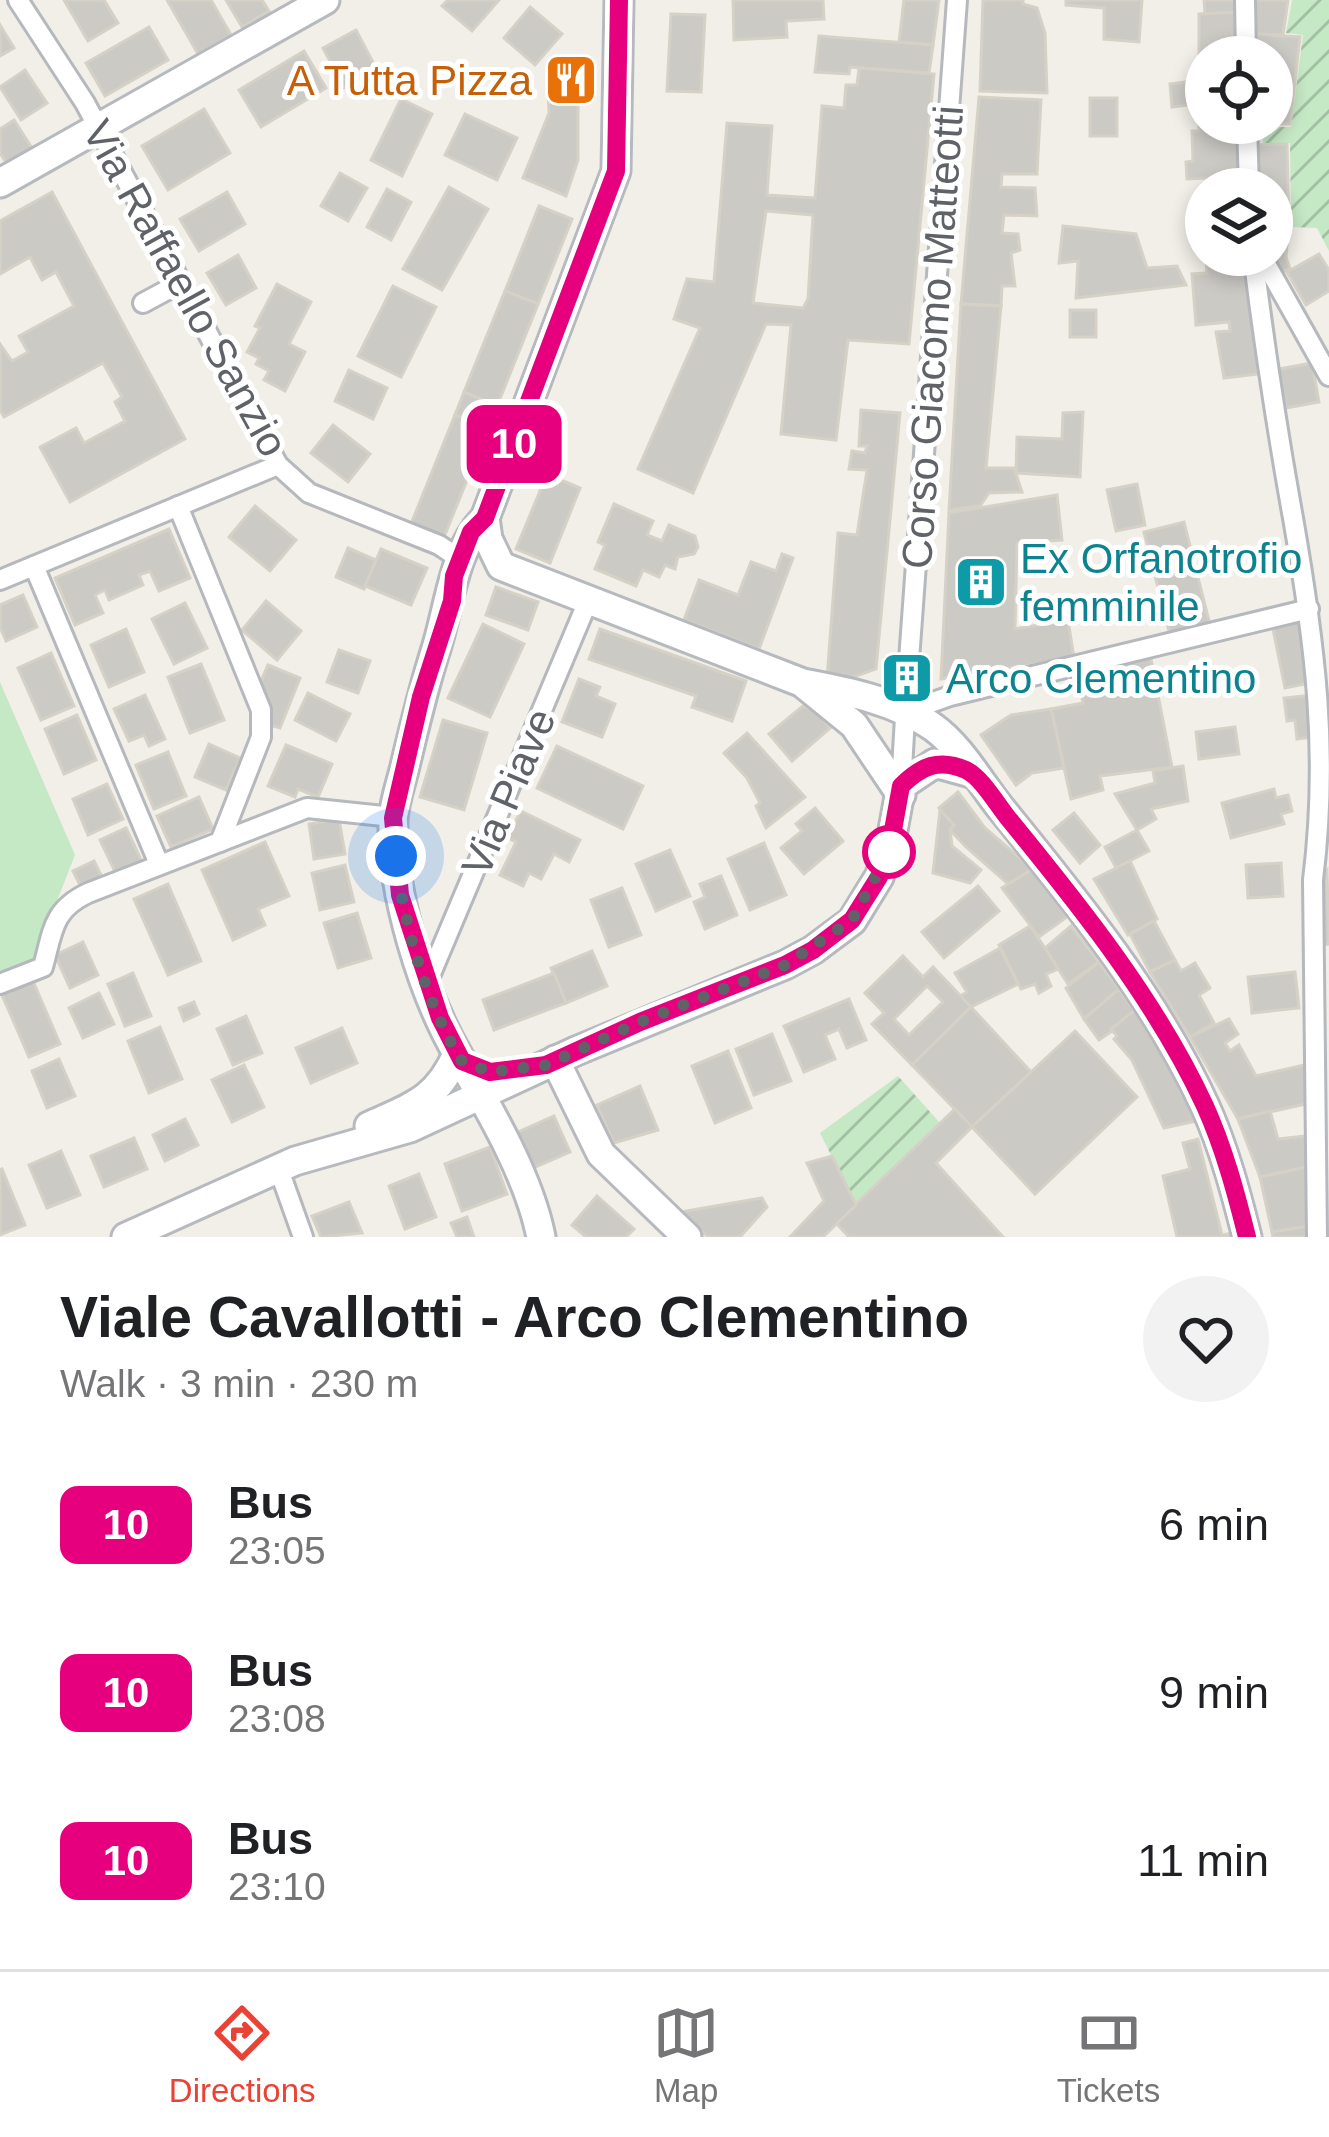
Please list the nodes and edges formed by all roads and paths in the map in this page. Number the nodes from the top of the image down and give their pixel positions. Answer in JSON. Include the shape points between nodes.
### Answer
{"nodes":[{"id":1,"x":18,"y":0,"type":"edge"},
{"id":2,"x":325,"y":0,"type":"edge"},
{"id":3,"x":619,"y":0,"type":"edge"},
{"id":4,"x":957,"y":0,"type":"edge"},
{"id":5,"x":1245,"y":0,"type":"edge"},
{"id":6,"x":1246,"y":36,"type":"edge"},
{"id":7,"x":95,"y":126,"type":"junction"},
{"id":8,"x":0,"y":183,"type":"edge"},
{"id":9,"x":1259,"y":276,"type":"edge"},
{"id":10,"x":1269,"y":276,"type":"edge"},
{"id":11,"x":182,"y":282,"type":"junction"},
{"id":12,"x":143,"y":303,"type":"dead end"},
{"id":13,"x":1329,"y":376,"type":"edge"},
{"id":14,"x":278,"y":465,"type":"junction"},
{"id":15,"x":178,"y":506,"type":"junction"},
{"id":16,"x":485,"y":518,"type":"junction"},
{"id":17,"x":460,"y":559,"type":"junction"},
{"id":18,"x":34,"y":566,"type":"junction"},
{"id":19,"x":501,"y":566,"type":"junction"},
{"id":20,"x":0,"y":580,"type":"edge"},
{"id":21,"x":452,"y":601,"type":"junction"},
{"id":22,"x":588,"y":601,"type":"junction"},
{"id":23,"x":1309,"y":609,"type":"junction"},
{"id":24,"x":803,"y":683,"type":"junction"},
{"id":25,"x":905,"y":712,"type":"junction"},
{"id":26,"x":971,"y":772,"type":"junction"},
{"id":27,"x":901,"y":790,"type":"junction"},
{"id":28,"x":393,"y":818,"type":"junction"},
{"id":29,"x":220,"y":842,"type":"junction"},
{"id":30,"x":159,"y":864,"type":"junction"},
{"id":31,"x":428,"y":982,"type":"junction"},
{"id":32,"x":0,"y":984,"type":"edge"},
{"id":33,"x":460,"y":1057,"type":"junction"},
{"id":34,"x":551,"y":1063,"type":"junction"},
{"id":35,"x":484,"y":1097,"type":"junction"},
{"id":36,"x":286,"y":1164,"type":"junction"},
{"id":37,"x":126,"y":1237,"type":"edge"},
{"id":38,"x":304,"y":1237,"type":"edge"},
{"id":39,"x":541,"y":1237,"type":"edge"},
{"id":40,"x":687,"y":1237,"type":"edge"},
{"id":41,"x":1247,"y":1237,"type":"edge"},
{"id":42,"x":1317,"y":1237,"type":"edge"}],
"edges":[{"from":1,"to":7,"type":"street","name":"Via Raffaello Sanzio"},
{"from":2,"to":7,"type":"main road"},
{"from":3,"to":16,"type":"main road","via":[[616,171]]},
{"from":4,"to":25,"type":"street","name":"Corso Giacomo Matteotti"},
{"from":5,"to":6,"type":"street"},
{"from":7,"to":8,"type":"main road"},
{"from":7,"to":11,"type":"street","name":"Via Raffaello Sanzio"},
{"from":9,"to":23,"type":"street"},
{"from":10,"to":13,"type":"street"},
{"from":11,"to":12,"type":"street"},
{"from":11,"to":14,"type":"street","name":"Via Raffaello Sanzio"},
{"from":14,"to":15,"type":"street"},
{"from":14,"to":17,"type":"street","name":"Via Raffaello Sanzio","via":[[309,493]]},
{"from":15,"to":18,"type":"street"},
{"from":15,"to":29,"type":"street","via":[[261,710],[261,737]]},
{"from":16,"to":17,"type":"main road"},
{"from":16,"to":19,"type":"main road"},
{"from":17,"to":21,"type":"main road"},
{"from":18,"to":20,"type":"street"},
{"from":18,"to":30,"type":"street"},
{"from":19,"to":21,"type":"main road"},
{"from":19,"to":22,"type":"main road"},
{"from":21,"to":28,"type":"main road"},
{"from":22,"to":24,"type":"main road"},
{"from":22,"to":31,"type":"street","name":"Via Piave"},
{"from":23,"to":25,"type":"street"},
{"from":23,"to":42,"type":"street","via":[[1328,773],[1313,880]]},
{"from":24,"to":25,"type":"main road"},
{"from":24,"to":27,"type":"main road","via":[[854,725]]},
{"from":25,"to":26,"type":"main road","via":[[951,742]]},
{"from":25,"to":27,"type":"street","name":"Corso Giacomo Matteotti"},
{"from":26,"to":27,"type":"main road","via":[[935,763]]},
{"from":26,"to":41,"type":"main road","via":[[1164,1030],[1205,1106]]},
{"from":27,"to":34,"type":"main road","via":[[879,877],[835,934],[785,965]]},
{"from":28,"to":29,"type":"street","via":[[307,808]]},
{"from":28,"to":31,"type":"main road","via":[[400,895]]},
{"from":29,"to":30,"type":"street"},
{"from":30,"to":32,"type":"street","via":[[66,904],[43,967]]},
{"from":31,"to":33,"type":"main road"},
{"from":33,"to":34,"type":"main road","via":[[490,1072]]},
{"from":33,"to":35,"type":"main road"},
{"from":33,"to":36,"type":"main road","via":[[427,1099]]},
{"from":34,"to":35,"type":"main road"},
{"from":34,"to":40,"type":"main road","via":[[601,1154]]},
{"from":35,"to":36,"type":"main road"},
{"from":35,"to":39,"type":"main road"},
{"from":36,"to":37,"type":"main road"},
{"from":36,"to":38,"type":"street"}]}
